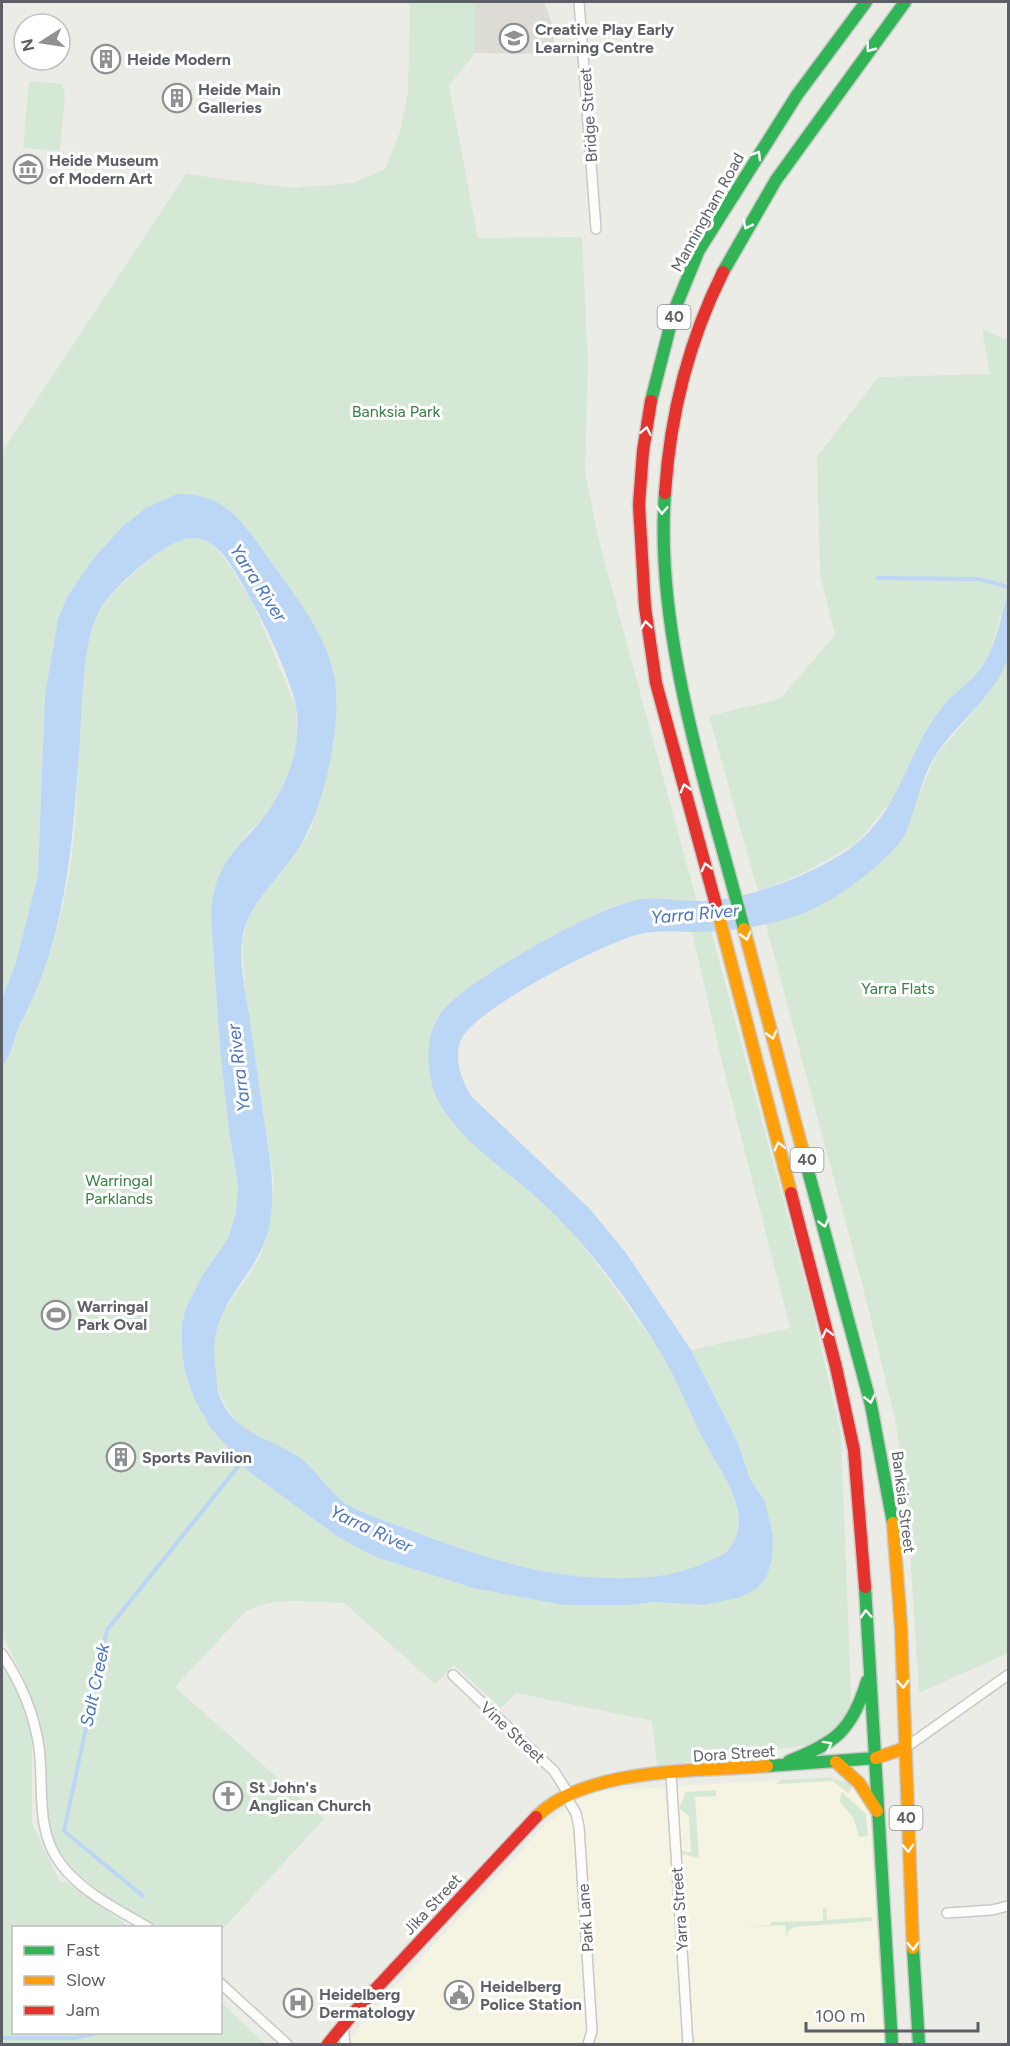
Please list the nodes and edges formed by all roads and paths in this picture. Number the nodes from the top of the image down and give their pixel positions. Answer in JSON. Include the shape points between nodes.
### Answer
{"nodes":[{"id":1,"x":579,"y":2,"type":"edge"},
{"id":2,"x":866,"y":2,"type":"edge"},
{"id":3,"x":905,"y":2,"type":"edge"},
{"id":4,"x":596,"y":229,"type":"dead end"},
{"id":5,"x":689,"y":316,"type":"junction"},
{"id":6,"x":757,"y":979,"type":"joint"},
{"id":7,"x":2,"y":1654,"type":"edge"},
{"id":8,"x":870,"y":1672,"type":"junction"},
{"id":9,"x":453,"y":1675,"type":"dead end"},
{"id":10,"x":1008,"y":1675,"type":"edge"},
{"id":11,"x":905,"y":1748,"type":"junction"},
{"id":12,"x":876,"y":1758,"type":"junction"},
{"id":13,"x":836,"y":1762,"type":"junction"},
{"id":14,"x":774,"y":1767,"type":"junction"},
{"id":15,"x":671,"y":1774,"type":"junction"},
{"id":16,"x":566,"y":1794,"type":"junction"},
{"id":17,"x":879,"y":1815,"type":"junction"},
{"id":18,"x":1008,"y":1906,"type":"edge"},
{"id":19,"x":947,"y":1913,"type":"dead end"},
{"id":20,"x":146,"y":1926,"type":"edge"},
{"id":21,"x":222,"y":1985,"type":"edge"},
{"id":22,"x":343,"y":2025,"type":"junction"},
{"id":23,"x":287,"y":2044,"type":"edge"},
{"id":24,"x":328,"y":2044,"type":"edge"},
{"id":25,"x":345,"y":2044,"type":"edge"},
{"id":26,"x":588,"y":2044,"type":"edge"},
{"id":27,"x":688,"y":2044,"type":"edge"},
{"id":28,"x":892,"y":2044,"type":"edge"},
{"id":29,"x":919,"y":2044,"type":"edge"}],
"edges":[{"from":1,"to":4,"type":"street","name":"Bridge Street"},
{"from":5,"to":2,"type":"main road","name":"Manningham Road","number":"40","one_way":true,"via":[[697,256],[770,134],[819,61]]},
{"from":3,"to":5,"type":"main road","name":"Manningham Road","number":"40","one_way":true,"via":[[793,149],[724,269]]},
{"from":5,"to":6,"type":"main road","name":"Manningham Road","number":"40","one_way":true,"via":[[682,375],[666,447],[664,557],[678,676]]},
{"from":8,"to":5,"type":"main road","name":"Manningham Road","number":"40","one_way":true,"via":[[860,1495],[851,1432],[656,683],[644,602],[640,481],[651,406]]},
{"from":6,"to":11,"type":"main road","name":"Banksia Street","number":"40","one_way":true,"via":[[825,1226],[882,1457],[897,1578]]},
{"from":7,"to":20,"type":"street","via":[[20,1684],[32,1717],[39,1747],[48,1840],[65,1869],[98,1896]]},
{"from":8,"to":12,"type":"main road","number":"40"},
{"from":14,"to":8,"type":"main road","one_way":true,"via":[[824,1748],[844,1734],[858,1713]]},
{"from":9,"to":16,"type":"street","name":"Vine Street","via":[[554,1771]]},
{"from":10,"to":11,"type":"street"},
{"from":11,"to":12,"type":"main road","name":"Dora Street"},
{"from":11,"to":29,"type":"main road","name":"Banksia Street","number":"40","one_way":true},
{"from":12,"to":13,"type":"main road","name":"Dora Street"},
{"from":12,"to":17,"type":"main road","number":"40"},
{"from":13,"to":14,"type":"main road","name":"Dora Street"},
{"from":13,"to":17,"type":"main road","via":[[864,1790]]},
{"from":14,"to":15,"type":"main road","name":"Dora Street"},
{"from":15,"to":16,"type":"main road","name":"Dora Street","via":[[608,1779]]},
{"from":15,"to":27,"type":"street","name":"Yarra Street"},
{"from":16,"to":22,"type":"main road","name":"Jika Street","via":[[531,1822]]},
{"from":16,"to":26,"type":"street","name":"Park Lane","via":[[579,1827],[592,2031]]},
{"from":17,"to":28,"type":"main road","number":"40"},
{"from":18,"to":19,"type":"street"},
{"from":21,"to":23,"type":"street"},
{"from":22,"to":24,"type":"main road","name":"Jika Street"},
{"from":22,"to":25,"type":"street"}]}
